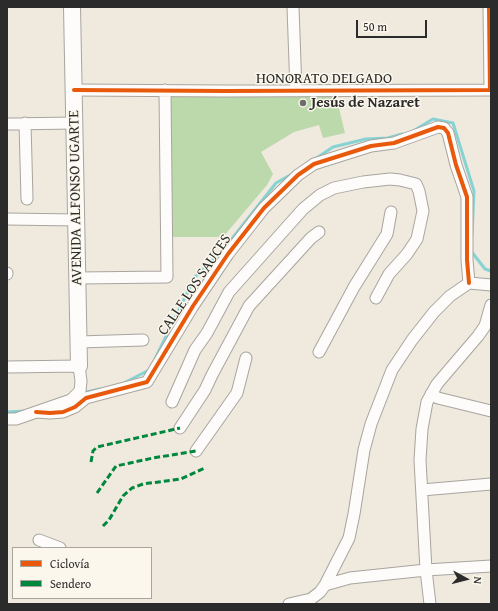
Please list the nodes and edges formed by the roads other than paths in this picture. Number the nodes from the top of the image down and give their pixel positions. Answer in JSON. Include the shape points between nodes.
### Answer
{"nodes":[{"id":1,"x":72,"y":7,"type":"edge"},
{"id":2,"x":294,"y":7,"type":"edge"},
{"id":3,"x":489,"y":7,"type":"edge"},
{"id":4,"x":74,"y":90,"type":"junction"},
{"id":5,"x":165,"y":90,"type":"junction"},
{"id":6,"x":296,"y":91,"type":"junction"},
{"id":7,"x":26,"y":123,"type":"junction"},
{"id":8,"x":75,"y":123,"type":"junction"},
{"id":9,"x":7,"y":124,"type":"edge"},
{"id":10,"x":27,"y":199,"type":"dead end"},
{"id":11,"x":390,"y":212,"type":"dead end"},
{"id":12,"x":7,"y":219,"type":"edge"},
{"id":13,"x":77,"y":220,"type":"junction"},
{"id":14,"x":319,"y":232,"type":"dead end"},
{"id":15,"x":78,"y":278,"type":"junction"},
{"id":16,"x":469,"y":283,"type":"junction"},
{"id":17,"x":491,"y":285,"type":"edge"},
{"id":18,"x":376,"y":298,"type":"dead end"},
{"id":19,"x":491,"y":306,"type":"edge"},
{"id":20,"x":488,"y":328,"type":"edge"},
{"id":21,"x":143,"y":340,"type":"dead end"},
{"id":22,"x":79,"y":342,"type":"junction"},
{"id":23,"x":319,"y":352,"type":"dead end"},
{"id":24,"x":246,"y":358,"type":"dead end"},
{"id":25,"x":7,"y":366,"type":"edge"},
{"id":26,"x":79,"y":366,"type":"junction"},
{"id":27,"x":431,"y":394,"type":"junction"},
{"id":28,"x":172,"y":402,"type":"dead end"},
{"id":29,"x":491,"y":411,"type":"edge"},
{"id":30,"x":36,"y":412,"type":"junction"},
{"id":31,"x":7,"y":419,"type":"edge"},
{"id":32,"x":180,"y":428,"type":"dead end"},
{"id":33,"x":196,"y":452,"type":"dead end"},
{"id":34,"x":491,"y":484,"type":"edge"},
{"id":35,"x":422,"y":490,"type":"junction"},
{"id":36,"x":39,"y":540,"type":"dead end"},
{"id":37,"x":57,"y":547,"type":"edge"},
{"id":38,"x":491,"y":566,"type":"edge"},
{"id":39,"x":426,"y":570,"type":"junction"},
{"id":40,"x":325,"y":585,"type":"junction"},
{"id":41,"x":290,"y":604,"type":"edge"},
{"id":42,"x":430,"y":604,"type":"edge"}],
"edges":[{"from":1,"to":4,"type":"street","name":"AVENIDA ALFONSO UGARTE"},
{"from":2,"to":6,"type":"street"},
{"from":3,"to":6,"type":"street","name":"HONORATO DELGADO","via":[[490,90]]},
{"from":4,"to":5,"type":"street","name":"HONORATO DELGADO"},
{"from":4,"to":8,"type":"street","name":"AVENIDA ALFONSO UGARTE"},
{"from":5,"to":6,"type":"street","name":"HONORATO DELGADO"},
{"from":5,"to":15,"type":"street","via":[[167,277]]},
{"from":7,"to":8,"type":"street"},
{"from":7,"to":9,"type":"street"},
{"from":7,"to":10,"type":"street"},
{"from":8,"to":13,"type":"street","name":"AVENIDA ALFONSO UGARTE"},
{"from":11,"to":23,"type":"street","via":[[388,234],[354,287]]},
{"from":12,"to":13,"type":"street"},
{"from":13,"to":15,"type":"street","name":"AVENIDA ALFONSO UGARTE"},
{"from":14,"to":32,"type":"street","via":[[250,306],[205,390]]},
{"from":15,"to":22,"type":"street","name":"AVENIDA ALFONSO UGARTE"},
{"from":16,"to":17,"type":"street"},
{"from":16,"to":30,"type":"street","name":"CALLE LOS SAUCES","via":[[467,197],[448,133],[444,128],[438,127],[394,143],[371,146],[314,164],[264,208],[193,306],[147,382],[86,398],[63,412]]},
{"from":16,"to":40,"type":"street","via":[[450,296],[434,312],[392,370],[369,430],[349,538]]},
{"from":18,"to":28,"type":"street","via":[[389,274],[408,254],[417,239],[423,212],[416,184],[390,179],[356,183],[334,188],[320,195],[303,209],[229,292],[195,350]]},
{"from":19,"to":20,"type":"street"},
{"from":20,"to":27,"type":"street","via":[[436,384]]},
{"from":21,"to":22,"type":"street"},
{"from":22,"to":26,"type":"street","name":"AVENIDA ALFONSO UGARTE"},
{"from":24,"to":33,"type":"street","via":[[237,393]]},
{"from":25,"to":26,"type":"street"},
{"from":26,"to":30,"type":"street","via":[[80,391],[71,400]]},
{"from":27,"to":29,"type":"street"},
{"from":27,"to":35,"type":"street","via":[[422,429]]},
{"from":30,"to":31,"type":"street","via":[[16,419]]},
{"from":34,"to":35,"type":"street"},
{"from":35,"to":39,"type":"street"},
{"from":36,"to":37,"type":"street"},
{"from":38,"to":39,"type":"street"},
{"from":39,"to":40,"type":"street","via":[[350,578]]},
{"from":39,"to":42,"type":"street"},
{"from":40,"to":41,"type":"street","via":[[310,599]]}]}
